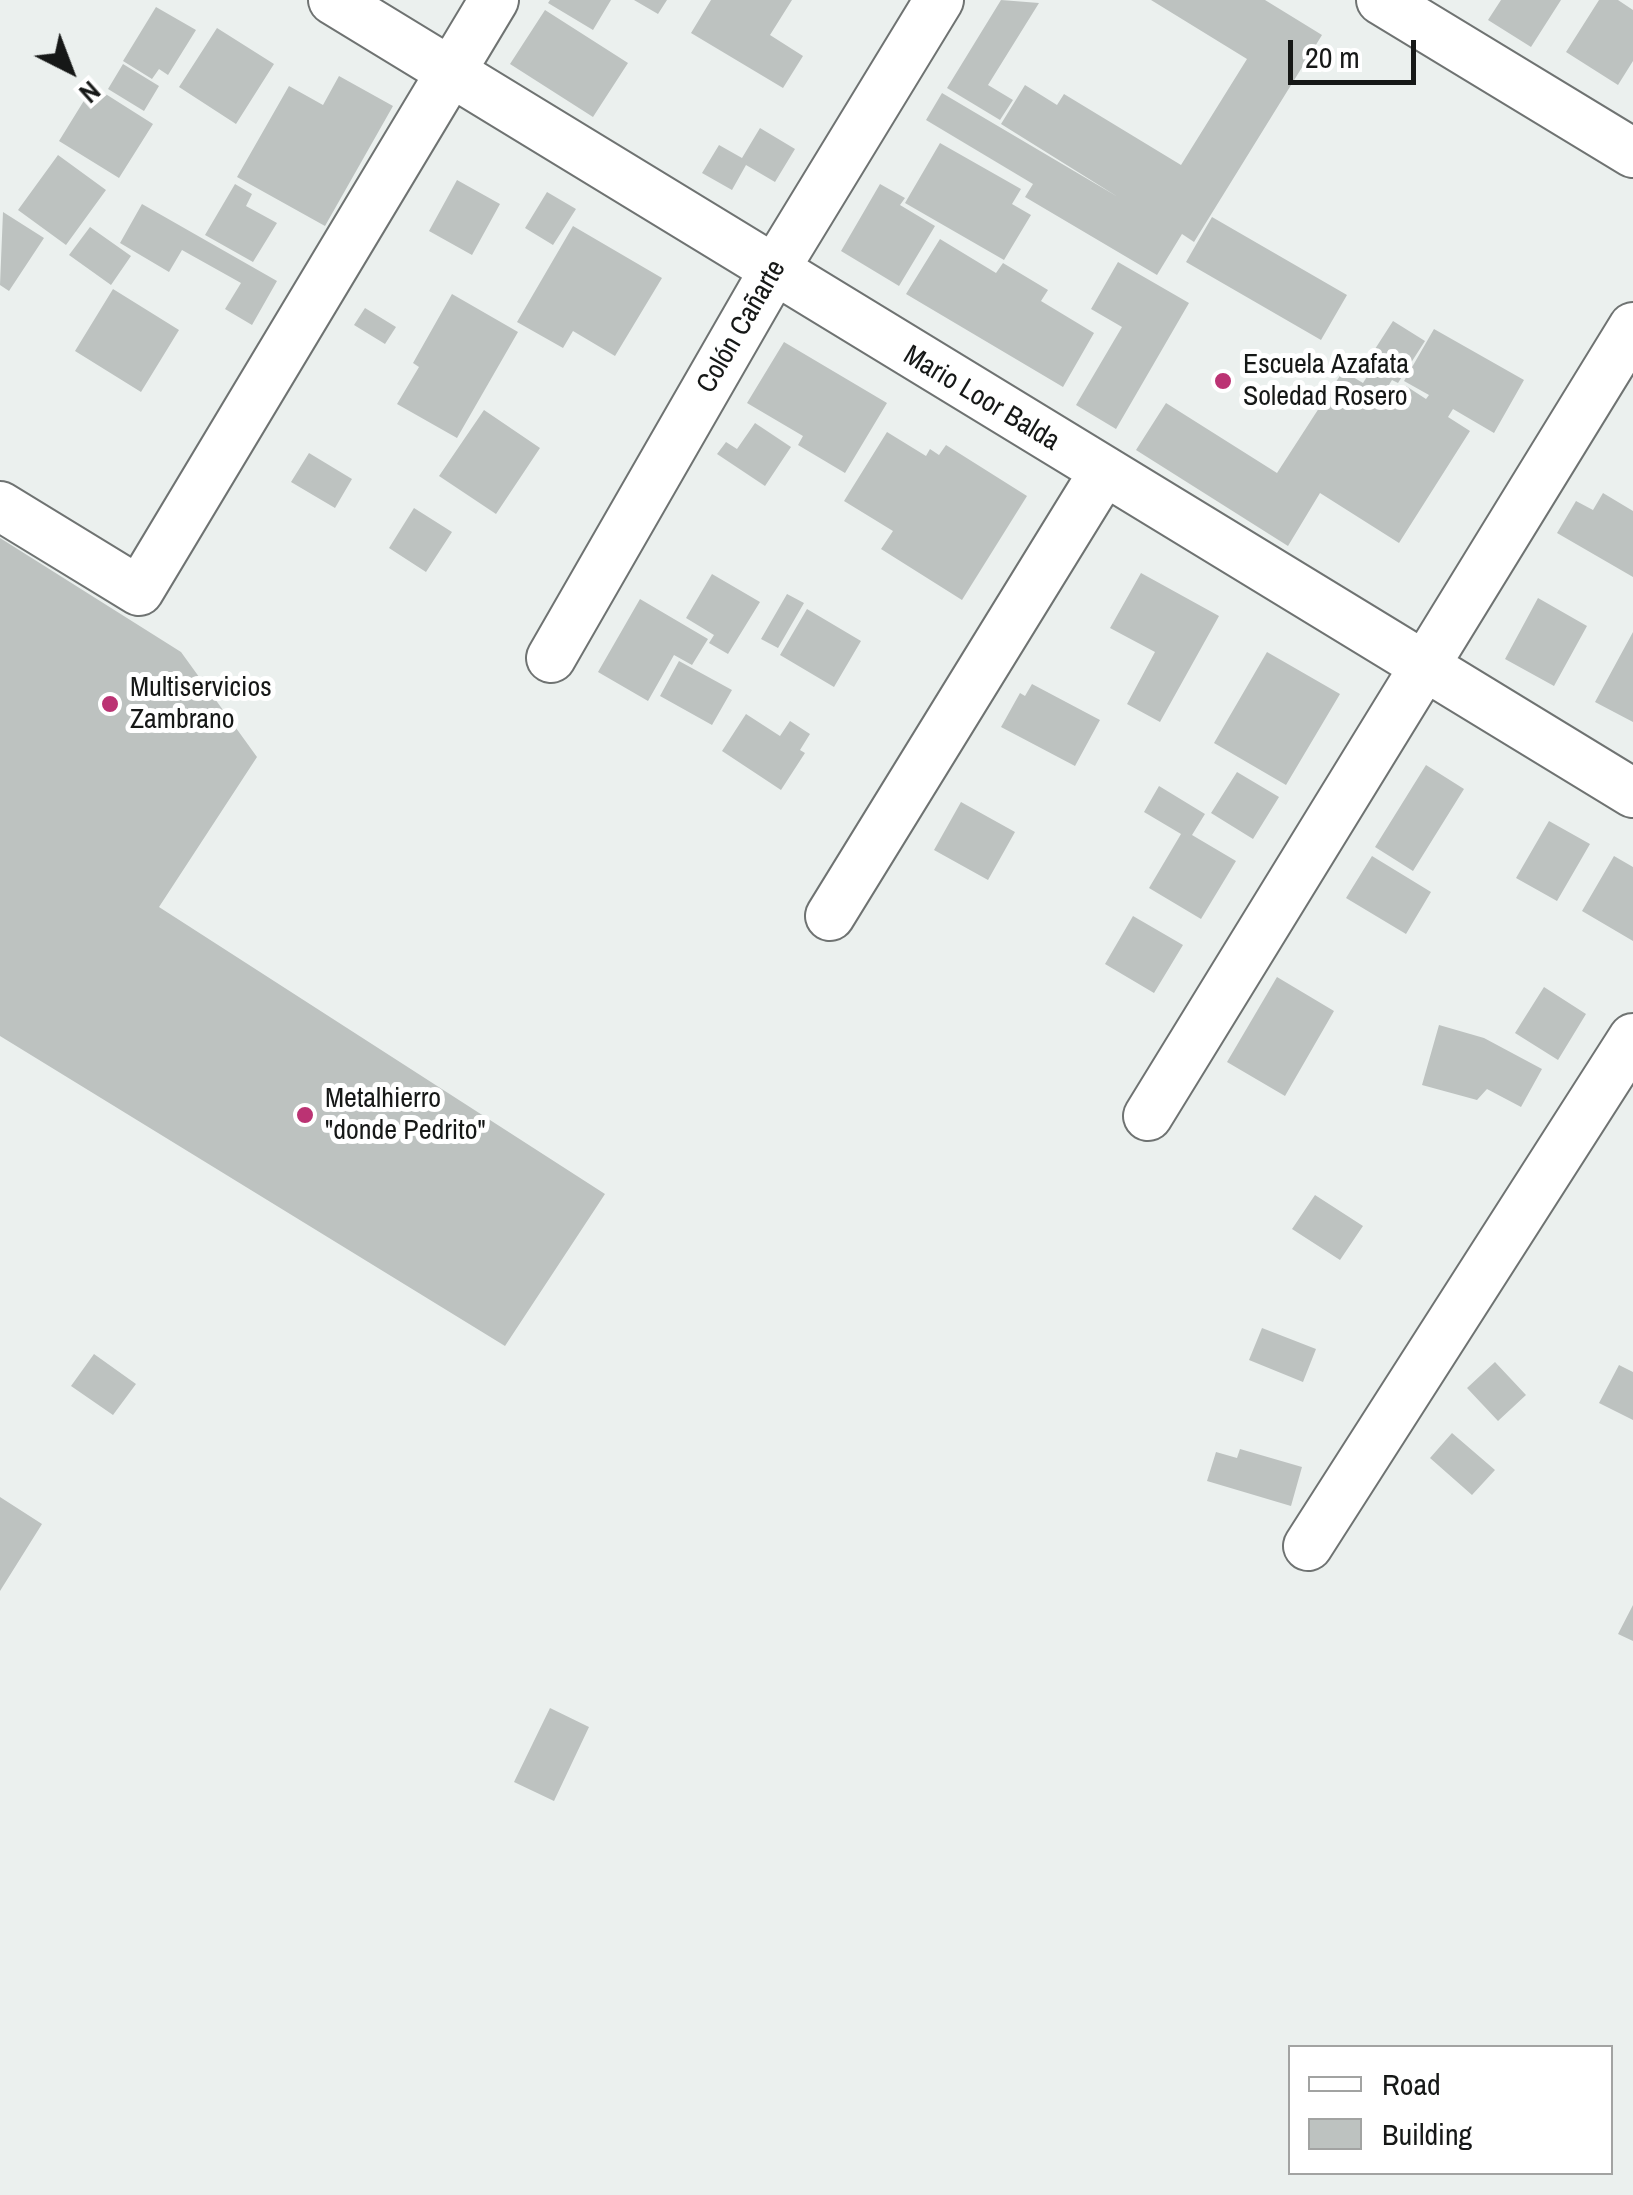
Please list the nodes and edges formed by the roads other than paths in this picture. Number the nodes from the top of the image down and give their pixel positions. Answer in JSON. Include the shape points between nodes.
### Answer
{"nodes":[{"id":1,"x":332,"y":0,"type":"edge"},
{"id":2,"x":494,"y":0,"type":"edge"},
{"id":3,"x":939,"y":0,"type":"edge"},
{"id":4,"x":1385,"y":1,"type":"edge"},
{"id":5,"x":450,"y":71,"type":"junction"},
{"id":6,"x":1633,"y":153,"type":"edge"},
{"id":7,"x":774,"y":272,"type":"junction"},
{"id":8,"x":1633,"y":327,"type":"edge"},
{"id":9,"x":1103,"y":474,"type":"junction"},
{"id":10,"x":0,"y":506,"type":"edge"},
{"id":11,"x":551,"y":658,"type":"dead end"},
{"id":12,"x":1425,"y":669,"type":"junction"},
{"id":13,"x":1633,"y":793,"type":"edge"},
{"id":14,"x":830,"y":916,"type":"dead end"},
{"id":15,"x":1633,"y":1038,"type":"edge"},
{"id":16,"x":1148,"y":1116,"type":"dead end"},
{"id":17,"x":1308,"y":1546,"type":"dead end"}],
"edges":[{"from":1,"to":5,"type":"street","name":"Mario Loor Balda"},
{"from":2,"to":5,"type":"street"},
{"from":3,"to":7,"type":"street","name":"Colón Cañarte"},
{"from":4,"to":6,"type":"street"},
{"from":5,"to":7,"type":"street","name":"Mario Loor Balda"},
{"from":5,"to":10,"type":"street","via":[[139,592]]},
{"from":7,"to":9,"type":"street","name":"Mario Loor Balda"},
{"from":7,"to":11,"type":"street","name":"Colón Cañarte"},
{"from":8,"to":12,"type":"street"},
{"from":9,"to":12,"type":"street","name":"Mario Loor Balda"},
{"from":9,"to":14,"type":"street"},
{"from":12,"to":13,"type":"street","name":"Mario Loor Balda"},
{"from":12,"to":16,"type":"street"},
{"from":15,"to":17,"type":"street"}]}
